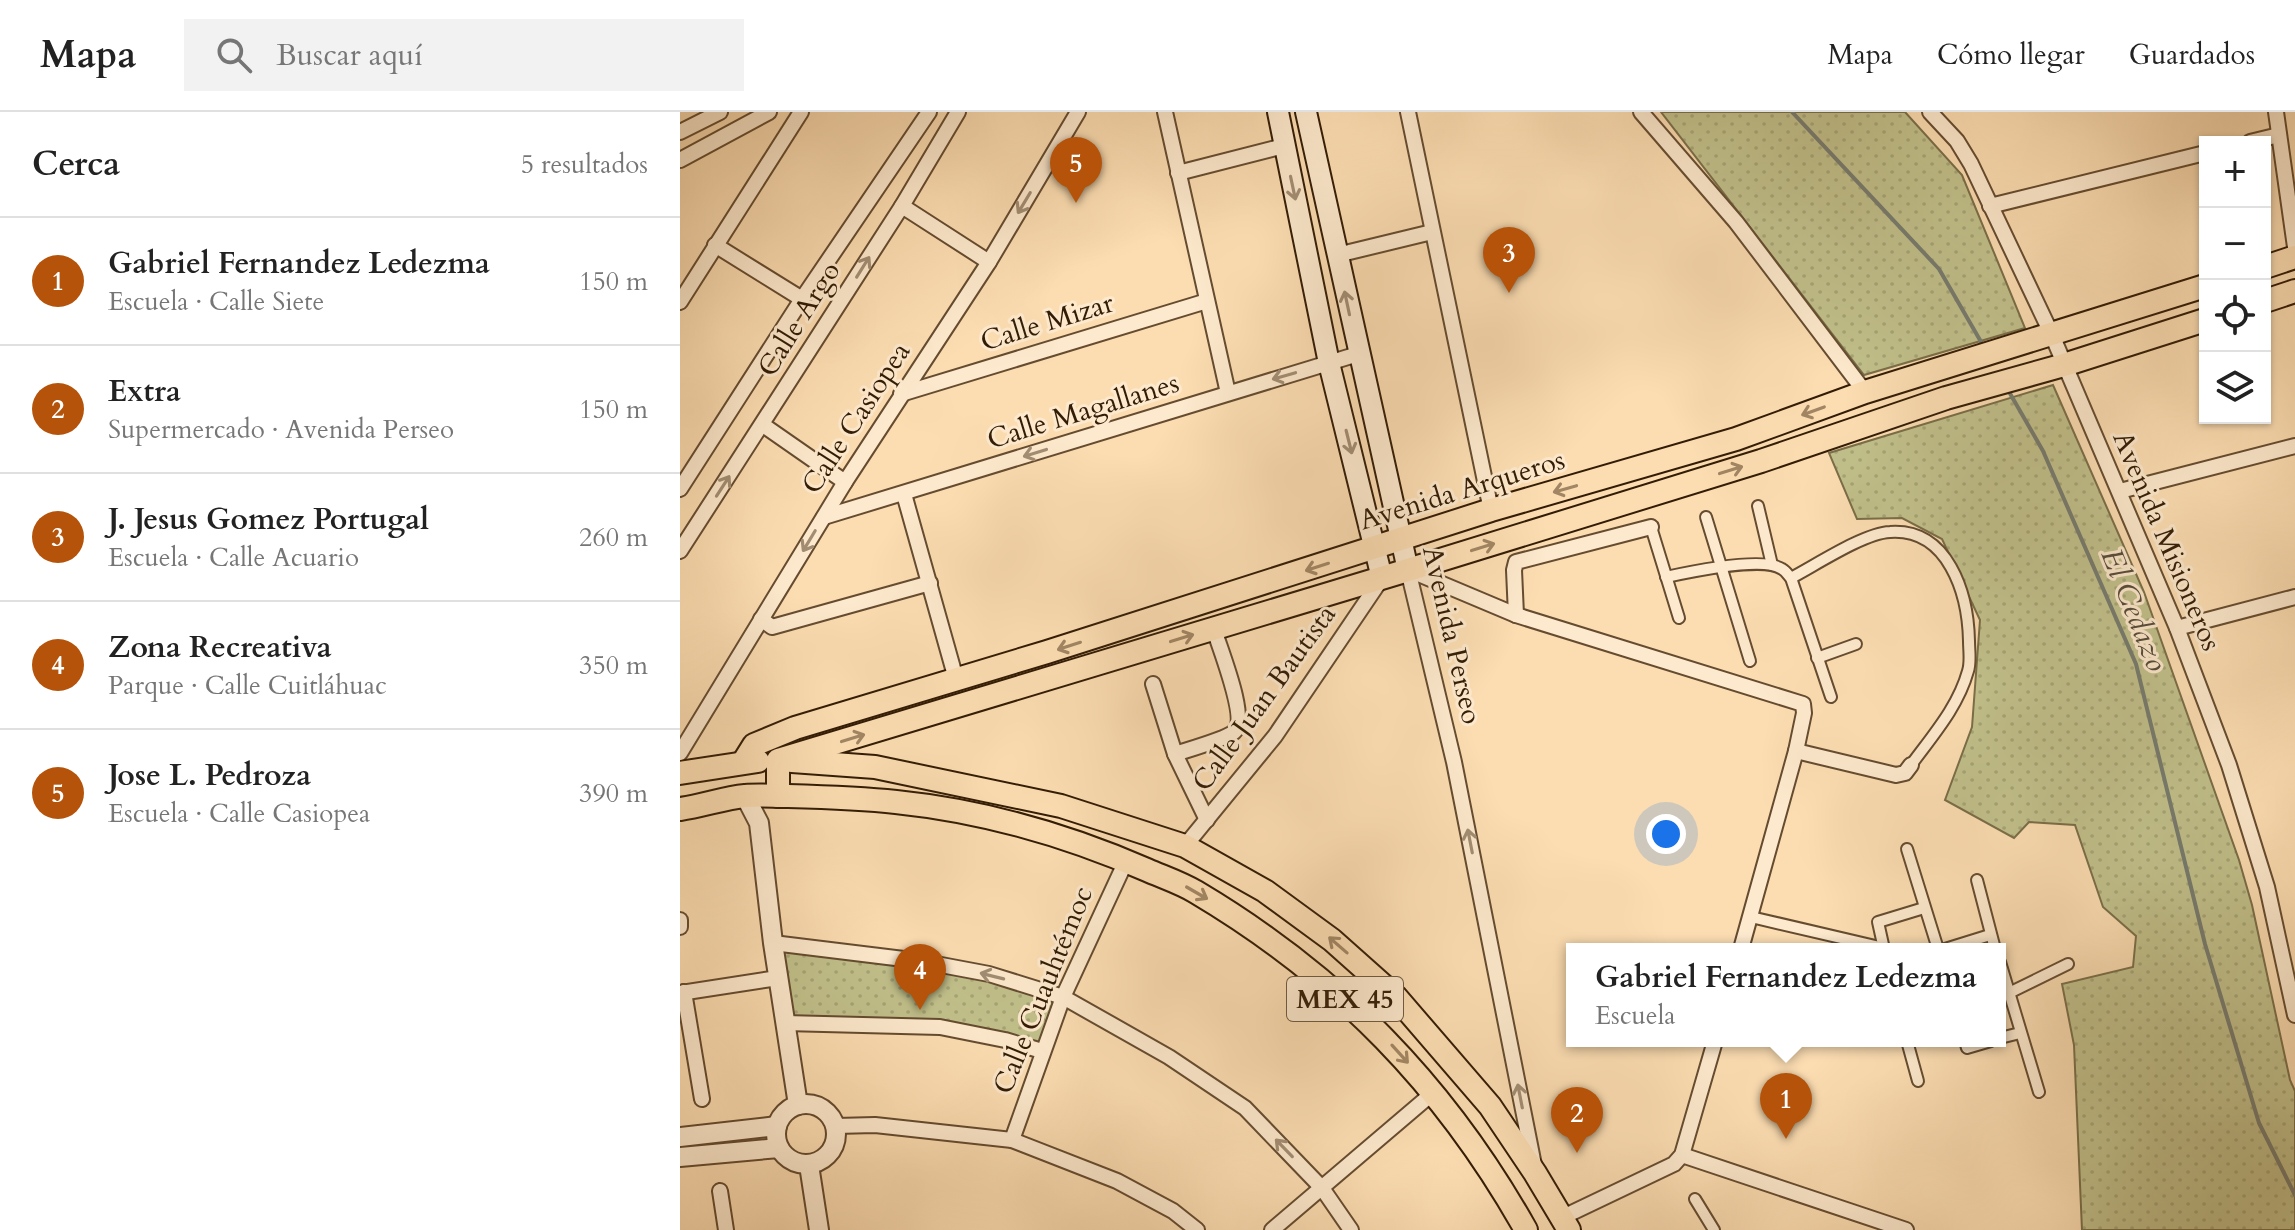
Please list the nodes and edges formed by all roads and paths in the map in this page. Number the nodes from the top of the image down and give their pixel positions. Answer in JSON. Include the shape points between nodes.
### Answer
{"nodes":[{"id":1,"x":720,"y":112,"type":"edge"},
{"id":2,"x":769,"y":112,"type":"edge"},
{"id":3,"x":801,"y":112,"type":"edge"},
{"id":4,"x":929,"y":112,"type":"edge"},
{"id":5,"x":958,"y":112,"type":"edge"},
{"id":6,"x":1078,"y":112,"type":"edge"},
{"id":7,"x":1165,"y":112,"type":"edge"},
{"id":8,"x":1278,"y":112,"type":"edge"},
{"id":9,"x":1306,"y":112,"type":"edge"},
{"id":10,"x":1408,"y":112,"type":"edge"},
{"id":11,"x":1641,"y":112,"type":"edge"},
{"id":12,"x":1930,"y":112,"type":"edge"},
{"id":13,"x":2276,"y":112,"type":"edge"},
{"id":14,"x":680,"y":132,"type":"edge"},
{"id":15,"x":2279,"y":135,"type":"junction"},
{"id":16,"x":2271,"y":137,"type":"edge"},
{"id":17,"x":1284,"y":146,"type":"junction"},
{"id":18,"x":2199,"y":154,"type":"edge"},
{"id":19,"x":680,"y":160,"type":"edge"},
{"id":20,"x":1178,"y":173,"type":"junction"},
{"id":21,"x":902,"y":206,"type":"junction"},
{"id":22,"x":1990,"y":206,"type":"junction"},
{"id":23,"x":1432,"y":232,"type":"junction"},
{"id":24,"x":715,"y":245,"type":"junction"},
{"id":25,"x":2295,"y":247,"type":"edge"},
{"id":26,"x":1337,"y":255,"type":"junction"},
{"id":27,"x":2295,"y":257,"type":"edge"},
{"id":28,"x":989,"y":262,"type":"junction"},
{"id":29,"x":2271,"y":265,"type":"edge"},
{"id":30,"x":2199,"y":288,"type":"edge"},
{"id":31,"x":2295,"y":291,"type":"edge"},
{"id":32,"x":802,"y":299,"type":"junction"},
{"id":33,"x":2271,"y":299,"type":"edge"},
{"id":34,"x":1207,"y":301,"type":"junction"},
{"id":35,"x":680,"y":302,"type":"edge"},
{"id":36,"x":2199,"y":322,"type":"edge"},
{"id":37,"x":2043,"y":338,"type":"junction"},
{"id":38,"x":1358,"y":354,"type":"junction"},
{"id":39,"x":1329,"y":363,"type":"junction"},
{"id":40,"x":2055,"y":367,"type":"junction"},
{"id":41,"x":1865,"y":392,"type":"junction"},
{"id":42,"x":1228,"y":393,"type":"junction"},
{"id":43,"x":901,"y":394,"type":"junction"},
{"id":44,"x":763,"y":425,"type":"junction"},
{"id":45,"x":2295,"y":446,"type":"edge"},
{"id":46,"x":845,"y":482,"type":"junction"},
{"id":47,"x":680,"y":489,"type":"edge"},
{"id":48,"x":2120,"y":491,"type":"junction"},
{"id":49,"x":904,"y":494,"type":"junction"},
{"id":50,"x":1758,"y":506,"type":"dead end"},
{"id":51,"x":1491,"y":510,"type":"junction"},
{"id":52,"x":824,"y":517,"type":"junction"},
{"id":53,"x":1706,"y":517,"type":"dead end"},
{"id":54,"x":1651,"y":527,"type":"joint"},
{"id":55,"x":1401,"y":541,"type":"junction"},
{"id":56,"x":1375,"y":548,"type":"junction"},
{"id":57,"x":680,"y":551,"type":"edge"},
{"id":58,"x":1772,"y":565,"type":"junction"},
{"id":59,"x":1721,"y":566,"type":"junction"},
{"id":60,"x":1408,"y":570,"type":"junction"},
{"id":61,"x":1666,"y":577,"type":"junction"},
{"id":62,"x":1382,"y":578,"type":"junction"},
{"id":63,"x":1791,"y":578,"type":"junction"},
{"id":64,"x":930,"y":583,"type":"junction"},
{"id":65,"x":2295,"y":597,"type":"edge"},
{"id":66,"x":1516,"y":615,"type":"junction"},
{"id":67,"x":1679,"y":618,"type":"dead end"},
{"id":68,"x":761,"y":619,"type":"junction"},
{"id":69,"x":2177,"y":628,"type":"junction"},
{"id":70,"x":1214,"y":629,"type":"junction"},
{"id":71,"x":1856,"y":644,"type":"dead end"},
{"id":72,"x":1817,"y":658,"type":"junction"},
{"id":73,"x":1750,"y":661,"type":"dead end"},
{"id":74,"x":956,"y":679,"type":"junction"},
{"id":75,"x":1153,"y":684,"type":"dead end"},
{"id":76,"x":1831,"y":697,"type":"dead end"},
{"id":77,"x":1796,"y":751,"type":"junction"},
{"id":78,"x":680,"y":753,"type":"edge"},
{"id":79,"x":1175,"y":754,"type":"junction"},
{"id":80,"x":778,"y":760,"type":"junction"},
{"id":81,"x":744,"y":761,"type":"junction"},
{"id":82,"x":1911,"y":765,"type":"joint"},
{"id":83,"x":680,"y":773,"type":"edge"},
{"id":84,"x":745,"y":796,"type":"junction"},
{"id":85,"x":778,"y":796,"type":"junction"},
{"id":86,"x":680,"y":809,"type":"edge"},
{"id":87,"x":1207,"y":820,"type":"junction"},
{"id":88,"x":759,"y":823,"type":"junction"},
{"id":89,"x":1185,"y":846,"type":"junction"},
{"id":90,"x":1907,"y":849,"type":"dead end"},
{"id":91,"x":1126,"y":861,"type":"junction"},
{"id":92,"x":1977,"y":880,"type":"dead end"},
{"id":93,"x":1924,"y":908,"type":"junction"},
{"id":94,"x":1751,"y":917,"type":"junction"},
{"id":95,"x":680,"y":920,"type":"edge"},
{"id":96,"x":680,"y":927,"type":"edge"},
{"id":97,"x":1990,"y":935,"type":"junction"},
{"id":98,"x":773,"y":943,"type":"junction"},
{"id":99,"x":1743,"y":943,"type":"edge"},
{"id":100,"x":1863,"y":943,"type":"edge"},
{"id":101,"x":1883,"y":943,"type":"edge"},
{"id":102,"x":1936,"y":943,"type":"edge"},
{"id":103,"x":1964,"y":943,"type":"edge"},
{"id":104,"x":1993,"y":943,"type":"edge"},
{"id":105,"x":2068,"y":964,"type":"dead end"},
{"id":106,"x":778,"y":978,"type":"junction"},
{"id":107,"x":2006,"y":978,"type":"edge"},
{"id":108,"x":682,"y":992,"type":"edge"},
{"id":109,"x":2011,"y":992,"type":"junction"},
{"id":110,"x":1063,"y":997,"type":"junction"},
{"id":111,"x":2295,"y":1015,"type":"edge"},
{"id":112,"x":785,"y":1023,"type":"junction"},
{"id":113,"x":2020,"y":1033,"type":"junction"},
{"id":114,"x":2006,"y":1036,"type":"edge"},
{"id":115,"x":1713,"y":1047,"type":"edge"},
{"id":116,"x":1909,"y":1047,"type":"edge"},
{"id":117,"x":1042,"y":1051,"type":"junction"},
{"id":118,"x":1918,"y":1081,"type":"dead end"},
{"id":119,"x":1434,"y":1092,"type":"junction"},
{"id":120,"x":2039,"y":1092,"type":"dead end"},
{"id":121,"x":702,"y":1099,"type":"dead end"},
{"id":122,"x":798,"y":1105,"type":"junction"},
{"id":123,"x":777,"y":1126,"type":"junction"},
{"id":124,"x":836,"y":1126,"type":"junction"},
{"id":125,"x":680,"y":1137,"type":"edge"},
{"id":126,"x":1012,"y":1140,"type":"junction"},
{"id":127,"x":779,"y":1148,"type":"junction"},
{"id":128,"x":1682,"y":1155,"type":"junction"},
{"id":129,"x":680,"y":1157,"type":"edge"},
{"id":130,"x":809,"y":1165,"type":"junction"},
{"id":131,"x":1535,"y":1173,"type":"junction"},
{"id":132,"x":1322,"y":1188,"type":"junction"},
{"id":133,"x":720,"y":1191,"type":"dead end"},
{"id":134,"x":1695,"y":1199,"type":"dead end"},
{"id":135,"x":1566,"y":1224,"type":"edge"},
{"id":136,"x":822,"y":1229,"type":"edge"},
{"id":137,"x":726,"y":1230,"type":"edge"},
{"id":138,"x":1197,"y":1230,"type":"edge"},
{"id":139,"x":1272,"y":1230,"type":"edge"},
{"id":140,"x":1351,"y":1230,"type":"edge"},
{"id":141,"x":1526,"y":1230,"type":"edge"},
{"id":142,"x":1714,"y":1230,"type":"edge"},
{"id":143,"x":1906,"y":1230,"type":"edge"}],
"edges":[{"from":1,"to":14,"type":"street"},
{"from":2,"to":19,"type":"street"},
{"from":3,"to":24,"type":"street"},
{"from":4,"to":32,"type":"street","name":"Calle Argo"},
{"from":5,"to":21,"type":"street","name":"Calle Argo"},
{"from":6,"to":28,"type":"street","name":"Calle Casiopea","one_way":true},
{"from":7,"to":20,"type":"street"},
{"from":8,"to":17,"type":"main road","name":"Avenida Perseo"},
{"from":9,"to":26,"type":"main road","name":"Avenida Perseo"},
{"from":10,"to":23,"type":"street"},
{"from":11,"to":41,"type":"street","via":[[1736,222]]},
{"from":12,"to":22,"type":"street","name":"Avenida Misioneros","via":[[1957,141]]},
{"from":13,"to":15,"type":"street"},
{"from":15,"to":16,"type":"street"},
{"from":15,"to":25,"type":"street"},
{"from":17,"to":20,"type":"street"},
{"from":17,"to":39,"type":"main road","name":"Avenida Perseo","one_way":true},
{"from":18,"to":22,"type":"street"},
{"from":20,"to":34,"type":"street"},
{"from":21,"to":28,"type":"street"},
{"from":44,"to":21,"type":"street","name":"Calle Argo","one_way":true},
{"from":22,"to":37,"type":"street","name":"Avenida Misioneros"},
{"from":23,"to":26,"type":"street"},
{"from":23,"to":51,"type":"street"},
{"from":24,"to":32,"type":"street"},
{"from":24,"to":35,"type":"street"},
{"from":38,"to":26,"type":"main road","name":"Avenida Perseo","one_way":true},
{"from":27,"to":29,"type":"main road"},
{"from":28,"to":43,"type":"street","name":"Calle Casiopea"},
{"from":30,"to":37,"type":"main road","name":"Avenida Arqueros"},
{"from":31,"to":33,"type":"main road"},
{"from":32,"to":47,"type":"street","name":"Calle Argo"},
{"from":34,"to":42,"type":"street"},
{"from":34,"to":43,"type":"street","name":"Calle Mizar"},
{"from":36,"to":40,"type":"main road"},
{"from":37,"to":40,"type":"street","name":"Avenida Misioneros"},
{"from":37,"to":41,"type":"main road","name":"Avenida Arqueros"},
{"from":38,"to":39,"type":"street","name":"Calle Magallanes"},
{"from":38,"to":55,"type":"main road","name":"Avenida Perseo"},
{"from":39,"to":42,"type":"street","name":"Calle Magallanes","one_way":true},
{"from":39,"to":56,"type":"main road","name":"Avenida Perseo","one_way":true},
{"from":40,"to":48,"type":"street","name":"Avenida Misioneros"},
{"from":60,"to":40,"type":"main road","one_way":true},
{"from":41,"to":51,"type":"main road","name":"Avenida Arqueros","one_way":true,"via":[[1736,439]]},
{"from":42,"to":49,"type":"street","name":"Calle Magallanes","one_way":true},
{"from":43,"to":46,"type":"street","name":"Calle Casiopea"},
{"from":44,"to":46,"type":"street"},
{"from":57,"to":44,"type":"street","name":"Calle Argo","one_way":true},
{"from":45,"to":48,"type":"street"},
{"from":46,"to":52,"type":"street","name":"Calle Casiopea"},
{"from":48,"to":69,"type":"street","name":"Avenida Misioneros"},
{"from":49,"to":52,"type":"street","name":"Calle Magallanes"},
{"from":49,"to":64,"type":"street"},
{"from":50,"to":58,"type":"street"},
{"from":51,"to":55,"type":"main road","name":"Avenida Arqueros"},
{"from":52,"to":68,"type":"street","name":"Calle Casiopea","one_way":true},
{"from":53,"to":59,"type":"street"},
{"from":54,"to":61,"type":"street"},
{"from":54,"to":66,"type":"street","via":[[1516,562]]},
{"from":55,"to":56,"type":"main road","name":"Avenida Arqueros"},
{"from":55,"to":60,"type":"main road","name":"Avenida Perseo"},
{"from":56,"to":62,"type":"main road","name":"Avenida Perseo"},
{"from":56,"to":74,"type":"main road","name":"Avenida Arqueros","one_way":true},
{"from":58,"to":59,"type":"street"},
{"from":58,"to":63,"type":"street"},
{"from":59,"to":61,"type":"street"},
{"from":59,"to":73,"type":"street"},
{"from":60,"to":62,"type":"main road"},
{"from":60,"to":66,"type":"street"},
{"from":131,"to":60,"type":"street","name":"Avenida Perseo","one_way":true,"via":[[1454,762]]},
{"from":61,"to":67,"type":"street"},
{"from":62,"to":70,"type":"main road"},
{"from":62,"to":87,"type":"street","name":"Calle Juan Bautista","via":[[1275,736]]},
{"from":63,"to":72,"type":"street"},
{"from":63,"to":82,"type":"street","via":[[1865,537],[1887,532],[1912,531],[1941,551],[1963,591],[1970,668],[1957,701]]},
{"from":64,"to":68,"type":"street","via":[[772,627]]},
{"from":64,"to":74,"type":"street"},
{"from":65,"to":69,"type":"street"},
{"from":66,"to":77,"type":"street","via":[[1803,704]]},
{"from":68,"to":78,"type":"street","name":"Calle Casiopea"},
{"from":69,"to":111,"type":"street","name":"Avenida Misioneros","via":[[2229,765],[2267,887]]},
{"from":70,"to":79,"type":"street","via":[[1240,722],[1234,732]]},
{"from":80,"to":70,"type":"main road","one_way":true},
{"from":71,"to":72,"type":"street"},
{"from":72,"to":76,"type":"street"},
{"from":74,"to":81,"type":"main road","name":"Avenida Arqueros","via":[[767,738],[754,745]]},
{"from":75,"to":79,"type":"street"},
{"from":77,"to":82,"type":"street","via":[[1896,775]]},
{"from":77,"to":94,"type":"street"},
{"from":79,"to":87,"type":"street"},
{"from":80,"to":81,"type":"main road","number":"MEX 45"},
{"from":80,"to":85,"type":"main road"},
{"from":80,"to":89,"type":"main road","number":"MEX 45","via":[[875,767],[1045,802]]},
{"from":81,"to":83,"type":"main road","number":"MEX 45"},
{"from":81,"to":84,"type":"main road"},
{"from":84,"to":85,"type":"main road","number":"MEX 45"},
{"from":84,"to":86,"type":"main road","number":"MEX 45"},
{"from":84,"to":88,"type":"street"},
{"from":85,"to":88,"type":"street"},
{"from":85,"to":91,"type":"main road","number":"MEX 45","via":[[854,797],[950,808],[1046,832]]},
{"from":87,"to":89,"type":"street","name":"Calle Juan Bautista"},
{"from":88,"to":98,"type":"street"},
{"from":131,"to":89,"type":"main road","number":"MEX 45","one_way":true,"via":[[1490,1106],[1396,997],[1332,940],[1265,891]]},
{"from":90,"to":93,"type":"street"},
{"from":91,"to":110,"type":"street","name":"Calle Cuauhtémoc"},
{"from":91,"to":119,"type":"main road","number":"MEX 45","one_way":true,"via":[[1194,890],[1260,934],[1350,1003]]},
{"from":92,"to":97,"type":"street"},
{"from":93,"to":101,"type":"street","via":[[1878,922]]},
{"from":93,"to":102,"type":"street"},
{"from":94,"to":99,"type":"street"},
{"from":94,"to":100,"type":"street"},
{"from":95,"to":96,"type":"street"},
{"from":97,"to":103,"type":"street"},
{"from":97,"to":104,"type":"street"},
{"from":98,"to":106,"type":"street"},
{"from":110,"to":98,"type":"street","one_way":true,"via":[[975,971]]},
{"from":105,"to":109,"type":"street"},
{"from":106,"to":108,"type":"street"},
{"from":106,"to":112,"type":"street"},
{"from":107,"to":109,"type":"street"},
{"from":108,"to":121,"type":"street"},
{"from":109,"to":113,"type":"street"},
{"from":110,"to":117,"type":"street","name":"Calle Cuauhtémoc"},
{"from":132,"to":110,"type":"street","one_way":true,"via":[[1245,1108]]},
{"from":112,"to":117,"type":"street","via":[[940,1027]]},
{"from":112,"to":122,"type":"street"},
{"from":113,"to":114,"type":"street"},
{"from":113,"to":120,"type":"street"},
{"from":115,"to":128,"type":"street"},
{"from":116,"to":118,"type":"street"},
{"from":117,"to":126,"type":"street","name":"Calle Cuauhtémoc"},
{"from":119,"to":132,"type":"street"},
{"from":119,"to":141,"type":"main road","number":"MEX 45"},
{"from":122,"to":123,"type":"street"},
{"from":122,"to":124,"type":"street","via":[[818,1106]]},
{"from":123,"to":125,"type":"street"},
{"from":123,"to":127,"type":"street"},
{"from":124,"to":126,"type":"street","via":[[875,1125]]},
{"from":124,"to":130,"type":"street","via":[[835,1146]]},
{"from":126,"to":138,"type":"street","via":[[1117,1181]]},
{"from":127,"to":129,"type":"street"},
{"from":127,"to":130,"type":"street","via":[[788,1159]]},
{"from":128,"to":135,"type":"street"},
{"from":128,"to":143,"type":"street"},
{"from":130,"to":136,"type":"street"},
{"from":131,"to":135,"type":"main road","number":"MEX 45"},
{"from":132,"to":139,"type":"street"},
{"from":132,"to":140,"type":"street"},
{"from":133,"to":137,"type":"street"},
{"from":134,"to":142,"type":"street"}]}
